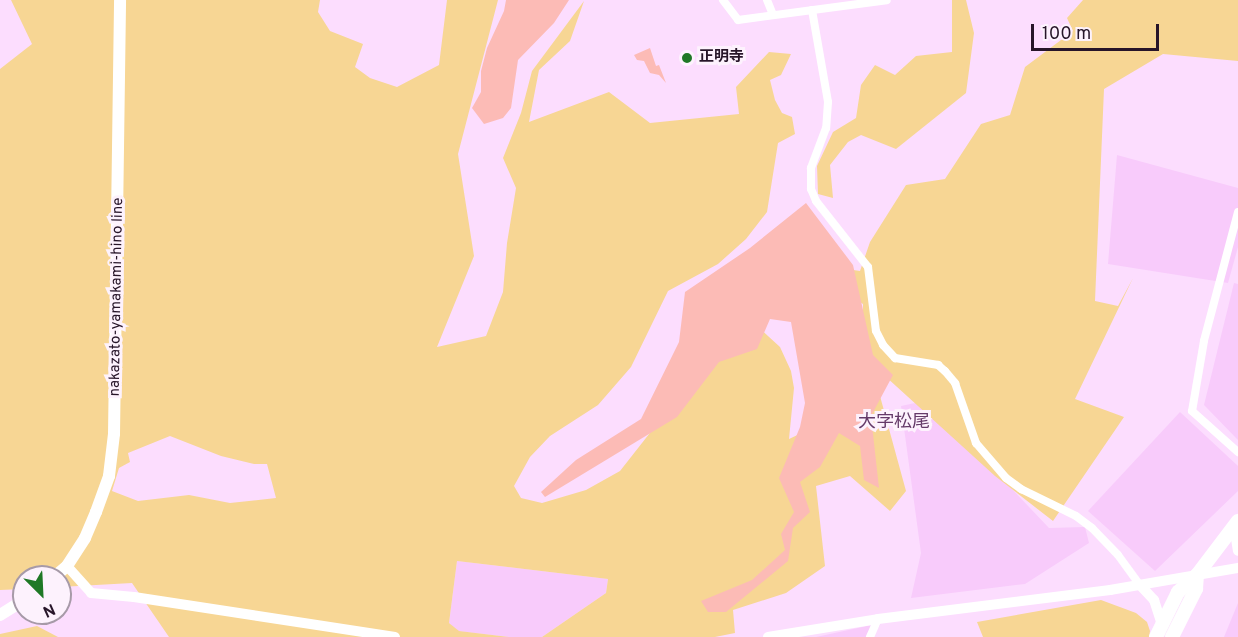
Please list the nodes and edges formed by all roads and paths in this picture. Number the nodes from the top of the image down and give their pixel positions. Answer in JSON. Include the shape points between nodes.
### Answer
{"nodes":[{"id":1,"x":120,"y":0,"type":"edge"},
{"id":2,"x":723,"y":0,"type":"edge"},
{"id":3,"x":767,"y":0,"type":"edge"},
{"id":4,"x":887,"y":0,"type":"edge"},
{"id":5,"x":812,"y":10,"type":"junction"},
{"id":6,"x":773,"y":15,"type":"junction"},
{"id":7,"x":1238,"y":212,"type":"edge"},
{"id":8,"x":1238,"y":452,"type":"edge"},
{"id":9,"x":1236,"y":524,"type":"edge"},
{"id":10,"x":1238,"y":551,"type":"edge"},
{"id":11,"x":68,"y":565,"type":"edge"},
{"id":12,"x":1238,"y":568,"type":"edge"},
{"id":13,"x":72,"y":572,"type":"edge"},
{"id":14,"x":1197,"y":574,"type":"junction"},
{"id":15,"x":1140,"y":585,"type":"junction"},
{"id":16,"x":878,"y":619,"type":"junction"},
{"id":17,"x":1159,"y":631,"type":"edge"},
{"id":18,"x":395,"y":637,"type":"edge"},
{"id":19,"x":768,"y":637,"type":"edge"},
{"id":20,"x":870,"y":637,"type":"edge"},
{"id":21,"x":1172,"y":637,"type":"edge"}],
"edges":[{"from":1,"to":11,"type":"main road","name":"nakazato-yamakami-hino line","via":[[114,434],[109,476],[84,538]]},
{"from":2,"to":6,"type":"street","via":[[738,20]]},
{"from":3,"to":6,"type":"street"},
{"from":4,"to":5,"type":"street"},
{"from":5,"to":6,"type":"street"},
{"from":5,"to":15,"type":"street","via":[[828,102],[826,128],[811,168],[811,189],[816,201],[868,267],[876,331],[883,345],[895,358],[938,365],[945,371],[960,395],[976,442],[1006,478],[1092,528]]},
{"from":7,"to":8,"type":"street","via":[[1204,341],[1192,411]]},
{"from":9,"to":10,"type":"street"},
{"from":9,"to":14,"type":"highway"},
{"from":12,"to":14,"type":"street"},
{"from":13,"to":18,"type":"street","via":[[91,593]]},
{"from":14,"to":15,"type":"street"},
{"from":14,"to":17,"type":"highway","via":[[1178,592]]},
{"from":14,"to":21,"type":"highway","via":[[1196,589]]},
{"from":15,"to":16,"type":"street"},
{"from":15,"to":17,"type":"street","via":[[1154,600]]},
{"from":16,"to":19,"type":"street"},
{"from":16,"to":20,"type":"street"}]}
